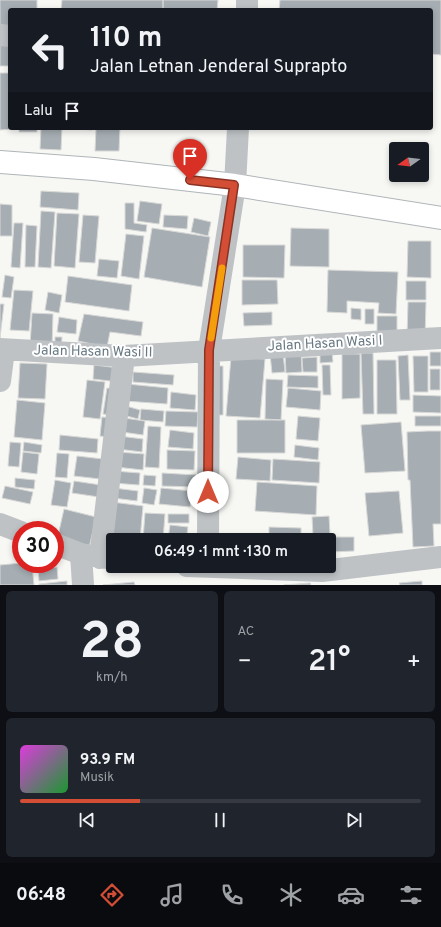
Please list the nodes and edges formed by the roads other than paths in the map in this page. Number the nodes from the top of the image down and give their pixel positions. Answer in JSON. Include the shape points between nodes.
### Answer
{"nodes":[{"id":1,"x":238,"y":130,"type":"edge"},
{"id":2,"x":0,"y":162,"type":"edge"},
{"id":3,"x":234,"y":185,"type":"junction"},
{"id":4,"x":441,"y":218,"type":"edge"},
{"id":5,"x":441,"y":338,"type":"edge"},
{"id":6,"x":2,"y":350,"type":"edge"},
{"id":7,"x":209,"y":350,"type":"junction"},
{"id":8,"x":124,"y":356,"type":"junction"},
{"id":9,"x":0,"y":381,"type":"edge"},
{"id":10,"x":0,"y":524,"type":"edge"},
{"id":11,"x":12,"y":529,"type":"edge"},
{"id":12,"x":208,"y":533,"type":"edge"},
{"id":13,"x":64,"y":547,"type":"edge"},
{"id":14,"x":98,"y":557,"type":"edge"},
{"id":15,"x":441,"y":557,"type":"edge"},
{"id":16,"x":204,"y":574,"type":"edge"},
{"id":17,"x":323,"y":578,"type":"edge"},
{"id":18,"x":83,"y":585,"type":"edge"}],
"edges":[{"from":1,"to":3,"type":"street"},
{"from":2,"to":3,"type":"main road","via":[[94,169]]},
{"from":3,"to":4,"type":"main road"},
{"from":3,"to":7,"type":"street"},
{"from":5,"to":7,"type":"street","name":"Jalan Hasan Wasi I"},
{"from":6,"to":8,"type":"street","name":"Jalan Hasan Wasi II"},
{"from":6,"to":9,"type":"street"},
{"from":7,"to":8,"type":"street","name":"Jalan Hasan Wasi II"},
{"from":7,"to":12,"type":"street"},
{"from":8,"to":14,"type":"street"},
{"from":10,"to":11,"type":"street"},
{"from":13,"to":14,"type":"street"},
{"from":14,"to":18,"type":"street"},
{"from":15,"to":17,"type":"street"},
{"from":16,"to":17,"type":"street"}]}
